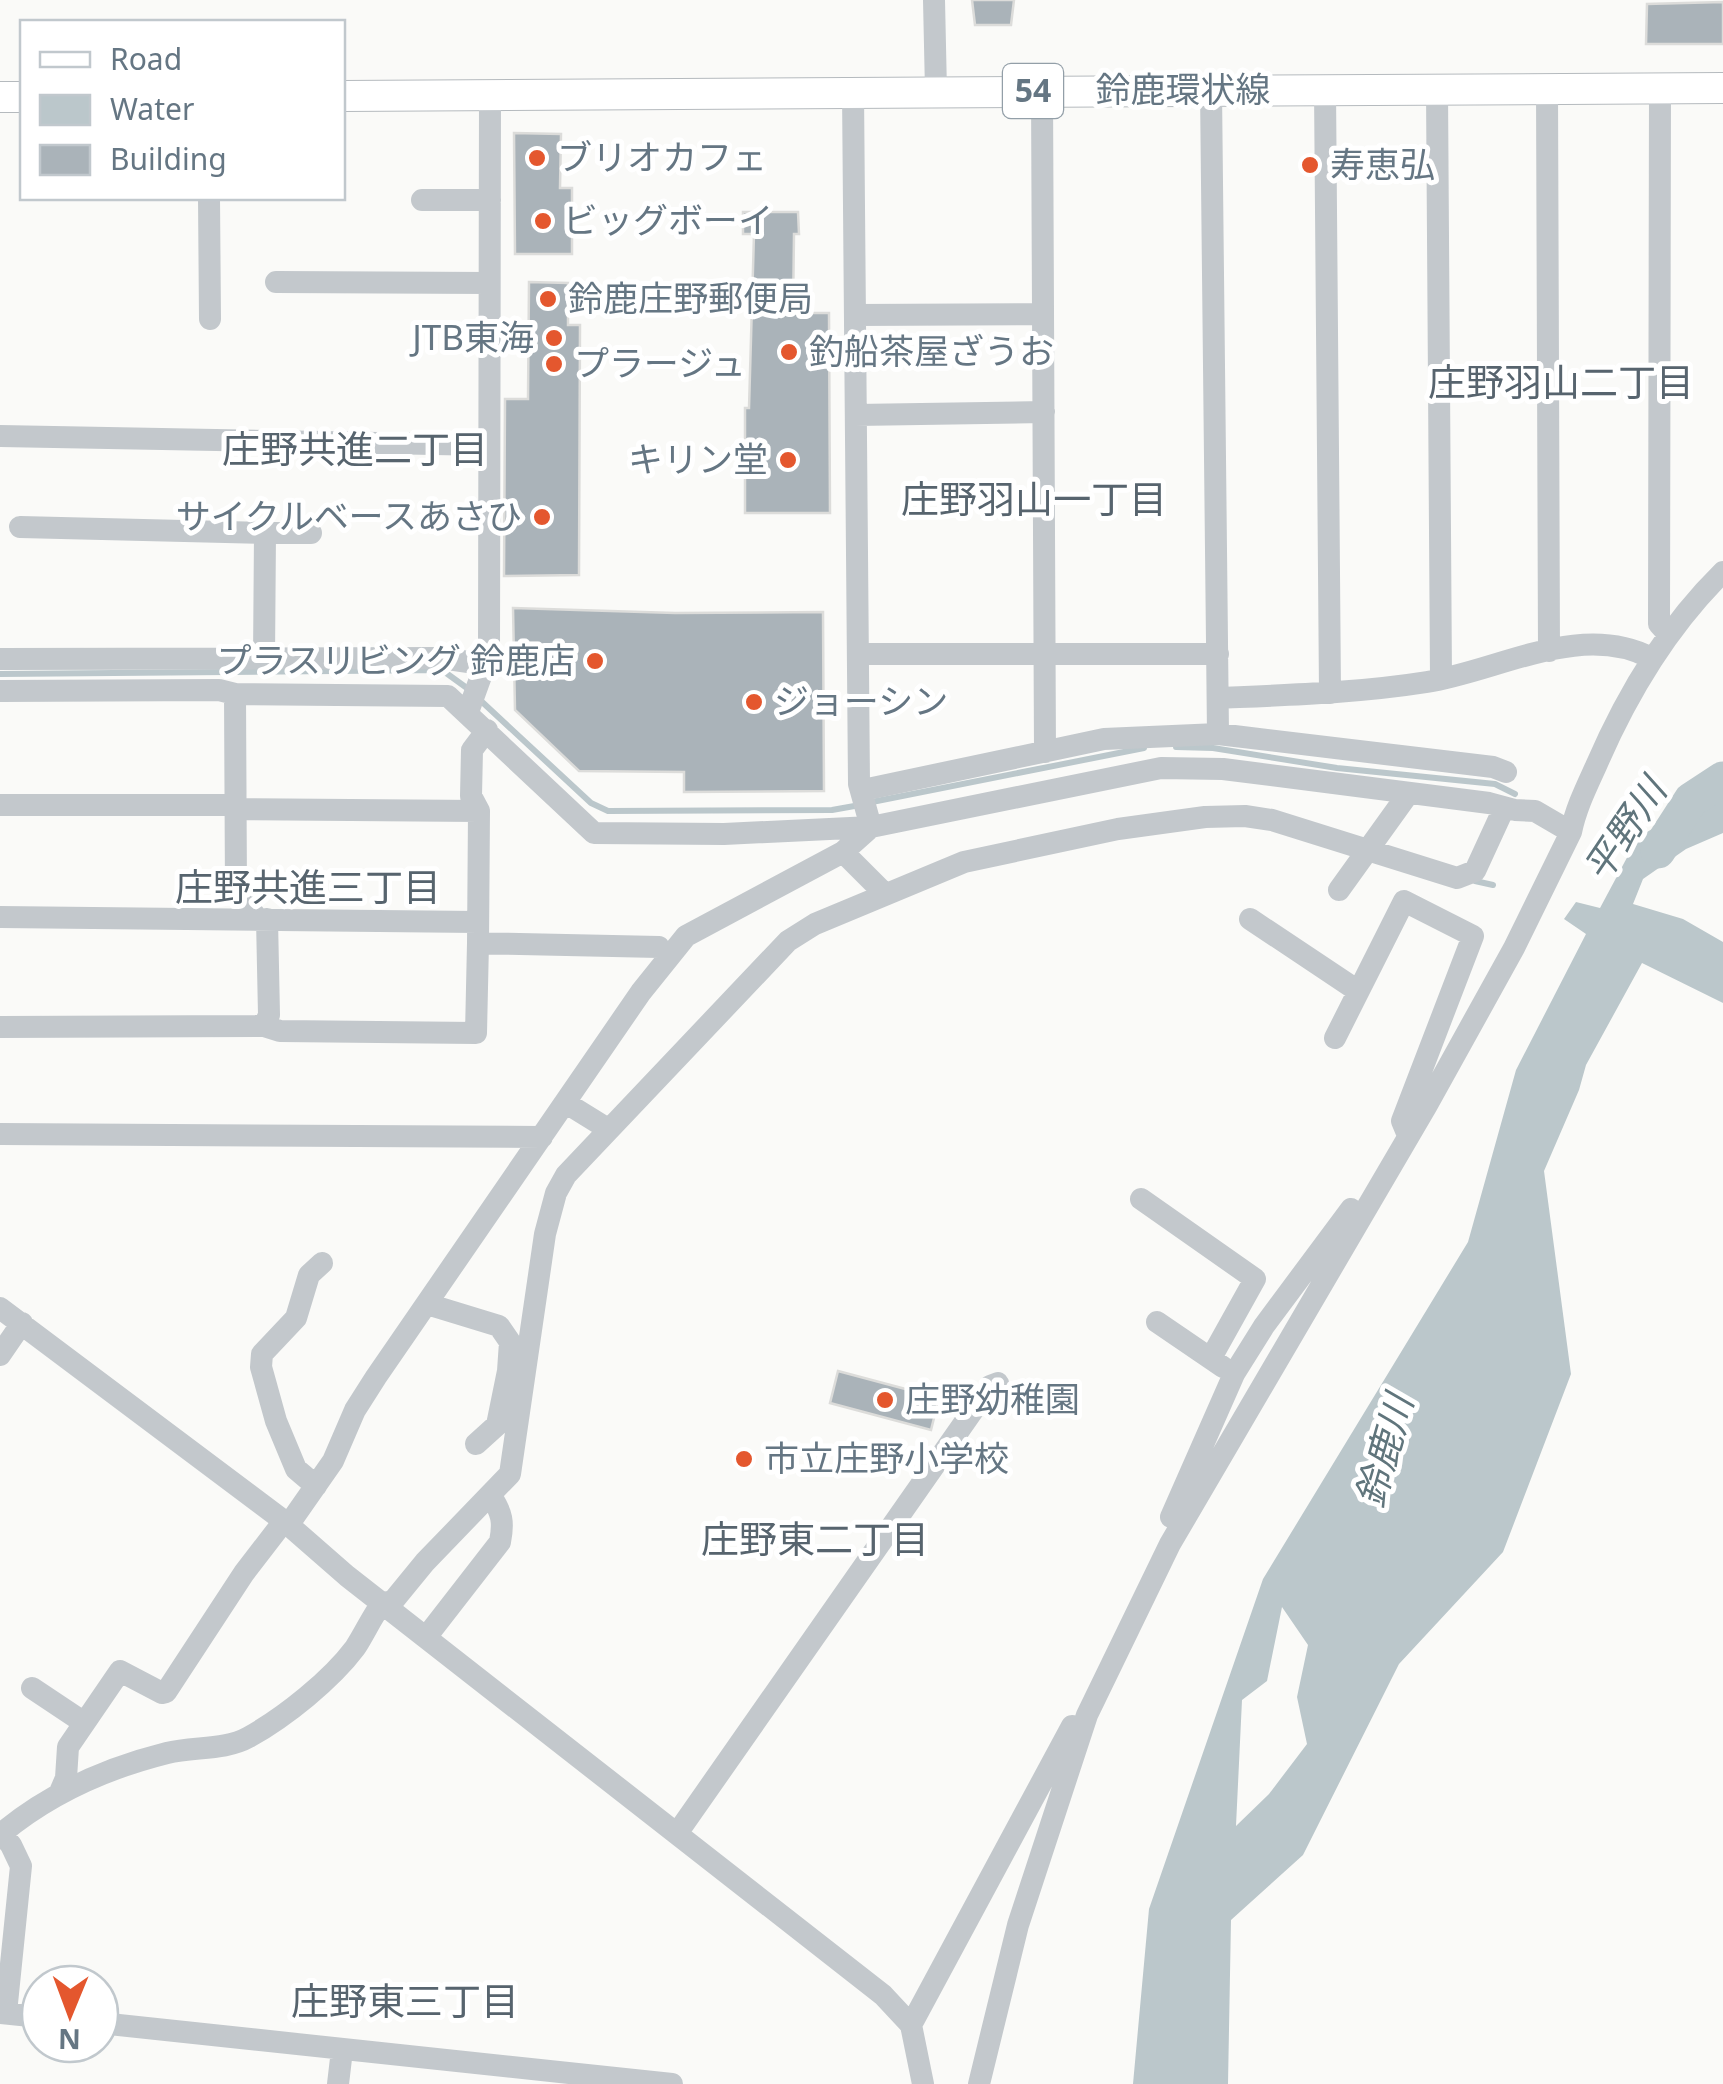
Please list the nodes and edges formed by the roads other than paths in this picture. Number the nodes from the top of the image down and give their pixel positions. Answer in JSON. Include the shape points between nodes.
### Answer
{"nodes":[{"id":1,"x":934,"y":0,"type":"edge"},
{"id":2,"x":1660,"y":88,"type":"junction"},
{"id":3,"x":1723,"y":88,"type":"edge"},
{"id":4,"x":1547,"y":89,"type":"junction"},
{"id":5,"x":1042,"y":90,"type":"junction"},
{"id":6,"x":1211,"y":90,"type":"junction"},
{"id":7,"x":1325,"y":90,"type":"junction"},
{"id":8,"x":1437,"y":90,"type":"junction"},
{"id":9,"x":853,"y":91,"type":"junction"},
{"id":10,"x":936,"y":91,"type":"junction"},
{"id":11,"x":345,"y":96,"type":"edge"},
{"id":12,"x":490,"y":96,"type":"junction"},
{"id":13,"x":209,"y":200,"type":"edge"},
{"id":14,"x":422,"y":200,"type":"dead end"},
{"id":15,"x":490,"y":200,"type":"junction"},
{"id":16,"x":276,"y":282,"type":"dead end"},
{"id":17,"x":489,"y":283,"type":"junction"},
{"id":18,"x":1043,"y":314,"type":"junction"},
{"id":19,"x":855,"y":315,"type":"junction"},
{"id":20,"x":210,"y":319,"type":"dead end"},
{"id":21,"x":1044,"y":412,"type":"junction"},
{"id":22,"x":856,"y":415,"type":"junction"},
{"id":23,"x":0,"y":436,"type":"edge"},
{"id":24,"x":490,"y":445,"type":"junction"},
{"id":25,"x":20,"y":527,"type":"dead end"},
{"id":26,"x":265,"y":533,"type":"junction"},
{"id":27,"x":311,"y":533,"type":"dead end"},
{"id":28,"x":1723,"y":572,"type":"edge"},
{"id":29,"x":1668,"y":634,"type":"junction"},
{"id":30,"x":1549,"y":650,"type":"junction"},
{"id":31,"x":858,"y":654,"type":"junction"},
{"id":32,"x":1045,"y":654,"type":"junction"},
{"id":33,"x":1218,"y":654,"type":"junction"},
{"id":34,"x":264,"y":658,"type":"junction"},
{"id":35,"x":1652,"y":658,"type":"junction"},
{"id":36,"x":0,"y":659,"type":"edge"},
{"id":37,"x":486,"y":670,"type":"junction"},
{"id":38,"x":188,"y":675,"type":"junction"},
{"id":39,"x":1441,"y":678,"type":"junction"},
{"id":40,"x":0,"y":691,"type":"edge"},
{"id":41,"x":1330,"y":692,"type":"junction"},
{"id":42,"x":235,"y":694,"type":"junction"},
{"id":43,"x":1218,"y":698,"type":"junction"},
{"id":44,"x":468,"y":712,"type":"junction"},
{"id":45,"x":487,"y":730,"type":"junction"},
{"id":46,"x":1218,"y":734,"type":"junction"},
{"id":47,"x":1045,"y":752,"type":"junction"},
{"id":48,"x":1506,"y":772,"type":"dead end"},
{"id":49,"x":863,"y":790,"type":"junction"},
{"id":50,"x":1408,"y":794,"type":"junction"},
{"id":51,"x":0,"y":805,"type":"edge"},
{"id":52,"x":235,"y":807,"type":"junction"},
{"id":53,"x":1504,"y":808,"type":"junction"},
{"id":54,"x":478,"y":811,"type":"junction"},
{"id":55,"x":870,"y":824,"type":"junction"},
{"id":56,"x":1571,"y":832,"type":"junction"},
{"id":57,"x":844,"y":852,"type":"junction"},
{"id":58,"x":1362,"y":858,"type":"junction"},
{"id":59,"x":1339,"y":890,"type":"dead end"},
{"id":60,"x":884,"y":894,"type":"junction"},
{"id":61,"x":0,"y":917,"type":"edge"},
{"id":62,"x":262,"y":919,"type":"junction"},
{"id":63,"x":1250,"y":919,"type":"dead end"},
{"id":64,"x":478,"y":932,"type":"junction"},
{"id":65,"x":659,"y":946,"type":"dead end"},
{"id":66,"x":1358,"y":991,"type":"junction"},
{"id":67,"x":264,"y":1026,"type":"junction"},
{"id":68,"x":0,"y":1027,"type":"edge"},
{"id":69,"x":1334,"y":1038,"type":"dead end"},
{"id":70,"x":566,"y":1103,"type":"junction"},
{"id":71,"x":608,"y":1129,"type":"junction"},
{"id":72,"x":0,"y":1134,"type":"edge"},
{"id":73,"x":542,"y":1137,"type":"junction"},
{"id":74,"x":1408,"y":1137,"type":"junction"},
{"id":75,"x":1141,"y":1199,"type":"dead end"},
{"id":76,"x":1370,"y":1204,"type":"junction"},
{"id":77,"x":322,"y":1262,"type":"dead end"},
{"id":78,"x":427,"y":1304,"type":"junction"},
{"id":79,"x":0,"y":1308,"type":"edge"},
{"id":80,"x":1157,"y":1322,"type":"dead end"},
{"id":81,"x":22,"y":1323,"type":"junction"},
{"id":82,"x":0,"y":1355,"type":"edge"},
{"id":83,"x":1211,"y":1358,"type":"junction"},
{"id":84,"x":1234,"y":1374,"type":"junction"},
{"id":85,"x":998,"y":1383,"type":"dead end"},
{"id":86,"x":476,"y":1444,"type":"dead end"},
{"id":87,"x":316,"y":1486,"type":"junction"},
{"id":88,"x":496,"y":1504,"type":"junction"},
{"id":89,"x":286,"y":1522,"type":"junction"},
{"id":90,"x":1170,"y":1544,"type":"junction"},
{"id":91,"x":390,"y":1607,"type":"junction"},
{"id":92,"x":427,"y":1636,"type":"junction"},
{"id":93,"x":32,"y":1688,"type":"dead end"},
{"id":94,"x":1087,"y":1716,"type":"junction"},
{"id":95,"x":83,"y":1722,"type":"junction"},
{"id":96,"x":60,"y":1792,"type":"junction"},
{"id":97,"x":678,"y":1832,"type":"junction"},
{"id":98,"x":4,"y":1841,"type":"edge"},
{"id":99,"x":3,"y":2013,"type":"edge"},
{"id":100,"x":910,"y":2025,"type":"junction"},
{"id":101,"x":120,"y":2026,"type":"edge"},
{"id":102,"x":342,"y":2050,"type":"junction"},
{"id":103,"x":436,"y":2059,"type":"junction"},
{"id":104,"x":338,"y":2084,"type":"edge"},
{"id":105,"x":434,"y":2084,"type":"edge"},
{"id":106,"x":672,"y":2084,"type":"edge"},
{"id":107,"x":923,"y":2084,"type":"edge"},
{"id":108,"x":979,"y":2084,"type":"edge"}],
"edges":[{"from":1,"to":10,"type":"street"},
{"from":2,"to":3,"type":"main road","name":"鈴鹿環状線","number":"54"},
{"from":2,"to":4,"type":"main road","name":"鈴鹿環状線","number":"54"},
{"from":2,"to":29,"type":"street","via":[[1658,624]]},
{"from":4,"to":8,"type":"main road","name":"鈴鹿環状線","number":"54"},
{"from":4,"to":30,"type":"street"},
{"from":5,"to":6,"type":"main road","name":"鈴鹿環状線","number":"54"},
{"from":5,"to":10,"type":"main road","name":"鈴鹿環状線","number":"54"},
{"from":5,"to":18,"type":"street"},
{"from":6,"to":7,"type":"main road","name":"鈴鹿環状線","number":"54"},
{"from":6,"to":33,"type":"street"},
{"from":7,"to":8,"type":"main road","name":"鈴鹿環状線","number":"54"},
{"from":7,"to":41,"type":"street"},
{"from":8,"to":39,"type":"street"},
{"from":9,"to":10,"type":"main road","name":"鈴鹿環状線","number":"54"},
{"from":9,"to":12,"type":"main road","name":"鈴鹿環状線","number":"54"},
{"from":9,"to":19,"type":"street"},
{"from":11,"to":12,"type":"main road","name":"鈴鹿環状線","number":"54"},
{"from":12,"to":15,"type":"street"},
{"from":13,"to":20,"type":"street"},
{"from":14,"to":15,"type":"street"},
{"from":15,"to":17,"type":"street"},
{"from":16,"to":17,"type":"street"},
{"from":17,"to":24,"type":"street"},
{"from":18,"to":19,"type":"street"},
{"from":18,"to":21,"type":"street"},
{"from":19,"to":22,"type":"street"},
{"from":21,"to":22,"type":"street"},
{"from":21,"to":32,"type":"street"},
{"from":22,"to":31,"type":"street"},
{"from":23,"to":24,"type":"street"},
{"from":24,"to":37,"type":"street"},
{"from":25,"to":26,"type":"street"},
{"from":26,"to":27,"type":"street"},
{"from":26,"to":34,"type":"street"},
{"from":28,"to":29,"type":"street"},
{"from":29,"to":35,"type":"street"},
{"from":30,"to":35,"type":"street","via":[[1628,646]]},
{"from":30,"to":39,"type":"street"},
{"from":31,"to":32,"type":"street"},
{"from":31,"to":49,"type":"street"},
{"from":32,"to":33,"type":"street"},
{"from":32,"to":47,"type":"street"},
{"from":33,"to":43,"type":"street"},
{"from":34,"to":37,"type":"street","via":[[440,658]]},
{"from":34,"to":38,"type":"street"},
{"from":35,"to":56,"type":"street","via":[[1621,707]]},
{"from":36,"to":38,"type":"street"},
{"from":37,"to":44,"type":"street"},
{"from":38,"to":40,"type":"street"},
{"from":38,"to":42,"type":"street"},
{"from":39,"to":41,"type":"street"},
{"from":41,"to":43,"type":"street"},
{"from":42,"to":44,"type":"street","via":[[448,696]]},
{"from":42,"to":52,"type":"street"},
{"from":43,"to":46,"type":"street"},
{"from":44,"to":45,"type":"street"},
{"from":45,"to":54,"type":"street","via":[[472,750]]},
{"from":45,"to":55,"type":"street","via":[[594,833],[724,834]]},
{"from":46,"to":47,"type":"street","via":[[1126,736]]},
{"from":46,"to":48,"type":"street"},
{"from":47,"to":49,"type":"street"},
{"from":49,"to":55,"type":"street"},
{"from":50,"to":53,"type":"street"},
{"from":50,"to":55,"type":"street","via":[[1223,769],[1161,768]]},
{"from":50,"to":58,"type":"street"},
{"from":51,"to":52,"type":"street"},
{"from":52,"to":54,"type":"street"},
{"from":52,"to":62,"type":"street","via":[[236,892]]},
{"from":53,"to":56,"type":"street","via":[[1535,810]]},
{"from":53,"to":58,"type":"street","via":[[1475,871],[1457,878]]},
{"from":54,"to":64,"type":"street"},
{"from":55,"to":57,"type":"street"},
{"from":56,"to":74,"type":"street"},
{"from":57,"to":60,"type":"street"},
{"from":57,"to":70,"type":"street","via":[[686,936]]},
{"from":58,"to":59,"type":"street"},
{"from":58,"to":60,"type":"street","via":[[1272,820],[1205,817],[964,862]]},
{"from":60,"to":71,"type":"street","via":[[788,941]]},
{"from":61,"to":62,"type":"street"},
{"from":62,"to":64,"type":"street"},
{"from":62,"to":67,"type":"street","via":[[269,1016]]},
{"from":63,"to":66,"type":"street"},
{"from":64,"to":65,"type":"street"},
{"from":64,"to":67,"type":"street","via":[[476,1033]]},
{"from":66,"to":69,"type":"street"},
{"from":66,"to":74,"type":"street","via":[[1404,901],[1473,936],[1402,1121]]},
{"from":67,"to":68,"type":"street"},
{"from":70,"to":71,"type":"street"},
{"from":70,"to":73,"type":"street"},
{"from":71,"to":88,"type":"street","via":[[556,1193],[513,1461]]},
{"from":72,"to":73,"type":"street"},
{"from":73,"to":78,"type":"street"},
{"from":74,"to":76,"type":"street"},
{"from":75,"to":83,"type":"street","via":[[1255,1279]]},
{"from":76,"to":84,"type":"street","via":[[1350,1210]]},
{"from":76,"to":90,"type":"street"},
{"from":77,"to":87,"type":"street","via":[[309,1276],[296,1318],[262,1354],[261,1367],[296,1469]]},
{"from":78,"to":86,"type":"street","via":[[499,1326],[510,1342],[498,1425]]},
{"from":78,"to":87,"type":"street","via":[[366,1393]]},
{"from":79,"to":81,"type":"street"},
{"from":80,"to":83,"type":"street"},
{"from":81,"to":82,"type":"street"},
{"from":81,"to":89,"type":"street"},
{"from":83,"to":84,"type":"street"},
{"from":84,"to":90,"type":"street","via":[[1167,1526]]},
{"from":85,"to":97,"type":"street"},
{"from":87,"to":89,"type":"street"},
{"from":88,"to":91,"type":"street","via":[[425,1562]]},
{"from":88,"to":92,"type":"street","via":[[504,1523],[500,1542]]},
{"from":89,"to":91,"type":"street"},
{"from":89,"to":95,"type":"street","via":[[166,1692],[120,1671]]},
{"from":90,"to":94,"type":"street"},
{"from":91,"to":92,"type":"street"},
{"from":91,"to":96,"type":"street","via":[[322,1683],[248,1738],[168,1752]]},
{"from":92,"to":97,"type":"street"},
{"from":93,"to":95,"type":"street"},
{"from":94,"to":100,"type":"street","via":[[1073,1724]]},
{"from":94,"to":108,"type":"street","via":[[1018,1925]]},
{"from":95,"to":96,"type":"street","via":[[68,1747]]},
{"from":96,"to":98,"type":"street","via":[[31,1810]]},
{"from":97,"to":100,"type":"street","via":[[883,1995]]},
{"from":98,"to":99,"type":"street","via":[[21,1866],[21,1879]]},
{"from":100,"to":107,"type":"street"},
{"from":101,"to":102,"type":"street"},
{"from":102,"to":103,"type":"street"},
{"from":102,"to":104,"type":"street"},
{"from":103,"to":105,"type":"street"},
{"from":103,"to":106,"type":"street"}]}
